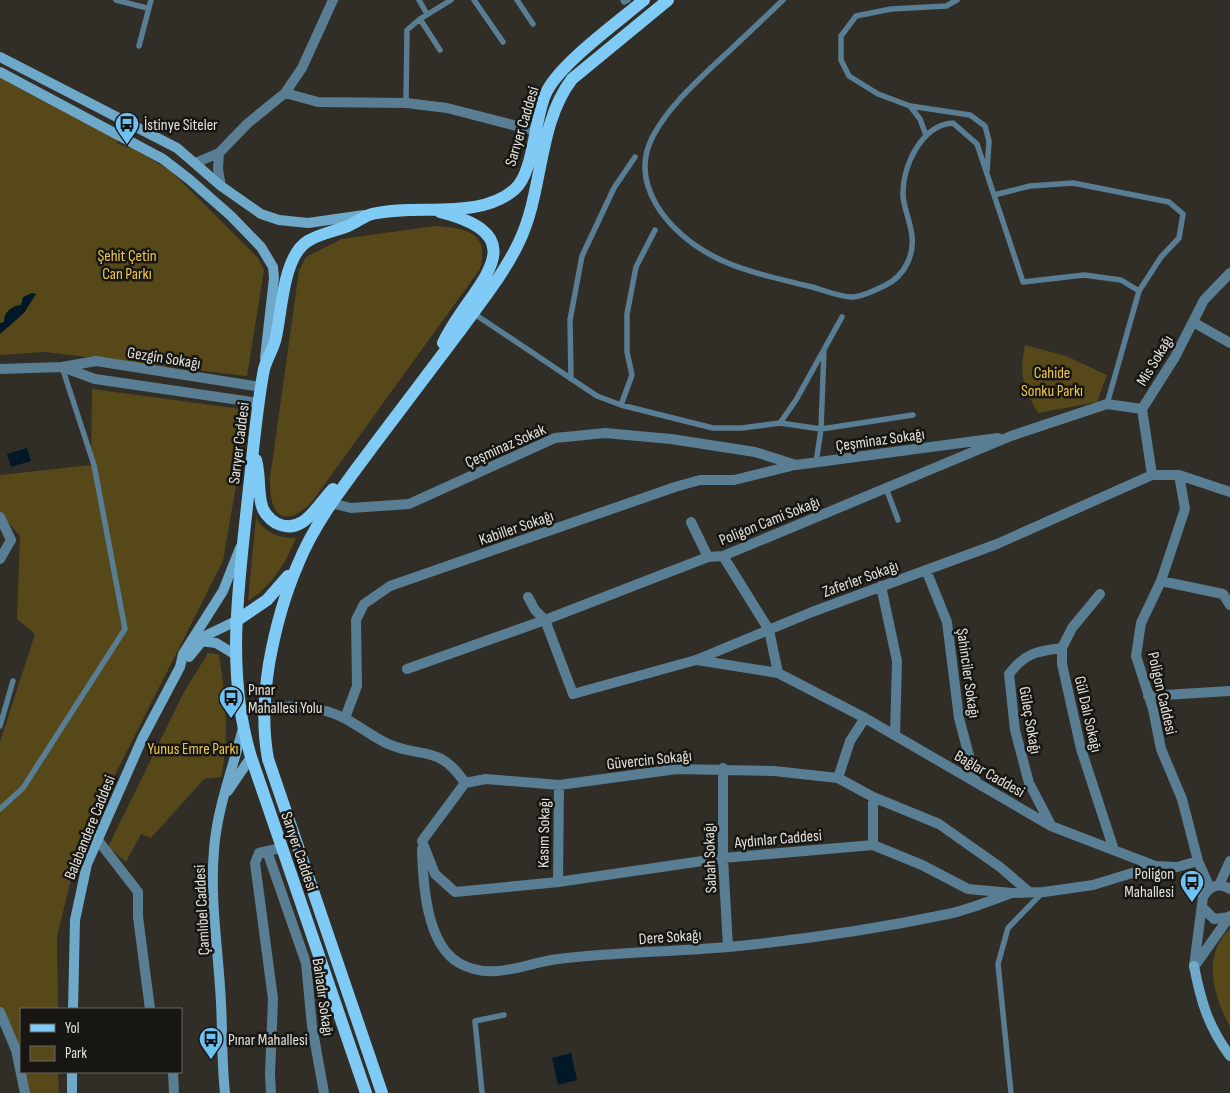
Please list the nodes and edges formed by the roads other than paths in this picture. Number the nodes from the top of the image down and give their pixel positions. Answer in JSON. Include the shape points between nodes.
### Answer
{"nodes":[{"id":1,"x":116,"y":0,"type":"edge"},
{"id":2,"x":151,"y":0,"type":"edge"},
{"id":3,"x":333,"y":0,"type":"edge"},
{"id":4,"x":419,"y":0,"type":"edge"},
{"id":5,"x":451,"y":0,"type":"edge"},
{"id":6,"x":474,"y":0,"type":"edge"},
{"id":7,"x":518,"y":0,"type":"edge"},
{"id":8,"x":623,"y":0,"type":"edge"},
{"id":9,"x":628,"y":0,"type":"edge"},
{"id":10,"x":644,"y":0,"type":"edge"},
{"id":11,"x":668,"y":0,"type":"edge"},
{"id":12,"x":783,"y":0,"type":"edge"},
{"id":13,"x":957,"y":0,"type":"edge"},
{"id":14,"x":147,"y":8,"type":"junction"},
{"id":15,"x":427,"y":14,"type":"junction"},
{"id":16,"x":420,"y":18,"type":"junction"},
{"id":17,"x":533,"y":24,"type":"dead end"},
{"id":18,"x":503,"y":42,"type":"dead end"},
{"id":19,"x":139,"y":46,"type":"dead end"},
{"id":20,"x":440,"y":50,"type":"dead end"},
{"id":21,"x":0,"y":57,"type":"edge"},
{"id":22,"x":0,"y":72,"type":"edge"},
{"id":23,"x":285,"y":93,"type":"junction"},
{"id":24,"x":406,"y":103,"type":"junction"},
{"id":25,"x":910,"y":106,"type":"junction"},
{"id":26,"x":536,"y":131,"type":"junction"},
{"id":27,"x":926,"y":134,"type":"junction"},
{"id":28,"x":219,"y":153,"type":"junction"},
{"id":29,"x":634,"y":156,"type":"dead end"},
{"id":30,"x":194,"y":163,"type":"junction"},
{"id":31,"x":987,"y":173,"type":"junction"},
{"id":32,"x":221,"y":186,"type":"junction"},
{"id":33,"x":994,"y":195,"type":"junction"},
{"id":34,"x":414,"y":208,"type":"junction"},
{"id":35,"x":370,"y":214,"type":"junction"},
{"id":36,"x":655,"y":230,"type":"dead end"},
{"id":37,"x":1230,"y":273,"type":"edge"},
{"id":38,"x":1139,"y":292,"type":"junction"},
{"id":39,"x":473,"y":313,"type":"junction"},
{"id":40,"x":842,"y":317,"type":"dead end"},
{"id":41,"x":1193,"y":322,"type":"junction"},
{"id":42,"x":1230,"y":343,"type":"edge"},
{"id":43,"x":825,"y":348,"type":"junction"},
{"id":44,"x":436,"y":364,"type":"junction"},
{"id":45,"x":265,"y":366,"type":"junction"},
{"id":46,"x":62,"y":367,"type":"junction"},
{"id":47,"x":0,"y":369,"type":"edge"},
{"id":48,"x":571,"y":379,"type":"junction"},
{"id":49,"x":261,"y":387,"type":"junction"},
{"id":50,"x":259,"y":403,"type":"junction"},
{"id":51,"x":1107,"y":404,"type":"junction"},
{"id":52,"x":621,"y":405,"type":"junction"},
{"id":53,"x":1142,"y":409,"type":"junction"},
{"id":54,"x":913,"y":415,"type":"dead end"},
{"id":55,"x":780,"y":423,"type":"junction"},
{"id":56,"x":820,"y":429,"type":"junction"},
{"id":57,"x":1011,"y":436,"type":"junction"},
{"id":58,"x":254,"y":451,"type":"junction"},
{"id":59,"x":755,"y":452,"type":"joint"},
{"id":60,"x":816,"y":463,"type":"junction"},
{"id":61,"x":796,"y":465,"type":"junction"},
{"id":62,"x":355,"y":471,"type":"junction"},
{"id":63,"x":1152,"y":475,"type":"junction"},
{"id":64,"x":1178,"y":475,"type":"junction"},
{"id":65,"x":886,"y":488,"type":"junction"},
{"id":66,"x":1230,"y":492,"type":"edge"},
{"id":67,"x":331,"y":503,"type":"junction"},
{"id":68,"x":0,"y":517,"type":"edge"},
{"id":69,"x":898,"y":520,"type":"dead end"},
{"id":70,"x":691,"y":522,"type":"dead end"},
{"id":71,"x":243,"y":543,"type":"junction"},
{"id":72,"x":723,"y":556,"type":"junction"},
{"id":73,"x":708,"y":557,"type":"junction"},
{"id":74,"x":0,"y":558,"type":"edge"},
{"id":75,"x":298,"y":563,"type":"junction"},
{"id":76,"x":926,"y":570,"type":"junction"},
{"id":77,"x":1161,"y":581,"type":"junction"},
{"id":78,"x":881,"y":586,"type":"junction"},
{"id":79,"x":1100,"y":594,"type":"dead end"},
{"id":80,"x":528,"y":598,"type":"dead end"},
{"id":81,"x":1230,"y":605,"type":"edge"},
{"id":82,"x":545,"y":620,"type":"junction"},
{"id":83,"x":236,"y":621,"type":"junction"},
{"id":84,"x":769,"y":630,"type":"junction"},
{"id":85,"x":200,"y":641,"type":"junction"},
{"id":86,"x":1062,"y":648,"type":"junction"},
{"id":87,"x":236,"y":655,"type":"junction"},
{"id":88,"x":696,"y":660,"type":"junction"},
{"id":89,"x":180,"y":667,"type":"junction"},
{"id":90,"x":407,"y":669,"type":"dead end"},
{"id":91,"x":778,"y":673,"type":"junction"},
{"id":92,"x":14,"y":681,"type":"dead end"},
{"id":93,"x":1230,"y":691,"type":"edge"},
{"id":94,"x":1148,"y":696,"type":"junction"},
{"id":95,"x":263,"y":708,"type":"junction"},
{"id":96,"x":345,"y":718,"type":"junction"},
{"id":97,"x":865,"y":718,"type":"junction"},
{"id":98,"x":0,"y":726,"type":"edge"},
{"id":99,"x":243,"y":728,"type":"junction"},
{"id":100,"x":263,"y":729,"type":"junction"},
{"id":101,"x":895,"y":735,"type":"junction"},
{"id":102,"x":251,"y":757,"type":"junction"},
{"id":103,"x":723,"y":768,"type":"junction"},
{"id":104,"x":838,"y":778,"type":"junction"},
{"id":105,"x":976,"y":782,"type":"junction"},
{"id":106,"x":465,"y":783,"type":"junction"},
{"id":107,"x":559,"y":785,"type":"junction"},
{"id":108,"x":226,"y":794,"type":"junction"},
{"id":109,"x":873,"y":797,"type":"junction"},
{"id":110,"x":0,"y":809,"type":"edge"},
{"id":111,"x":1051,"y":826,"type":"junction"},
{"id":112,"x":97,"y":839,"type":"junction"},
{"id":113,"x":422,"y":841,"type":"junction"},
{"id":114,"x":873,"y":845,"type":"junction"},
{"id":115,"x":281,"y":848,"type":"junction"},
{"id":116,"x":1114,"y":850,"type":"junction"},
{"id":117,"x":267,"y":852,"type":"junction"},
{"id":118,"x":723,"y":858,"type":"junction"},
{"id":119,"x":1198,"y":861,"type":"junction"},
{"id":120,"x":1230,"y":861,"type":"edge"},
{"id":121,"x":1155,"y":866,"type":"junction"},
{"id":122,"x":558,"y":882,"type":"junction"},
{"id":123,"x":1214,"y":887,"type":"junction"},
{"id":124,"x":1230,"y":889,"type":"edge"},
{"id":125,"x":1028,"y":891,"type":"junction"},
{"id":126,"x":1044,"y":892,"type":"junction"},
{"id":127,"x":1012,"y":893,"type":"junction"},
{"id":128,"x":1203,"y":908,"type":"junction"},
{"id":129,"x":1230,"y":916,"type":"edge"},
{"id":130,"x":728,"y":946,"type":"junction"},
{"id":131,"x":1194,"y":966,"type":"junction"},
{"id":132,"x":73,"y":1008,"type":"edge"},
{"id":133,"x":150,"y":1008,"type":"edge"},
{"id":134,"x":0,"y":1012,"type":"edge"},
{"id":135,"x":504,"y":1015,"type":"dead end"},
{"id":136,"x":1230,"y":1056,"type":"edge"},
{"id":137,"x":20,"y":1069,"type":"edge"},
{"id":138,"x":21,"y":1073,"type":"edge"},
{"id":139,"x":72,"y":1073,"type":"edge"},
{"id":140,"x":173,"y":1073,"type":"edge"},
{"id":141,"x":25,"y":1093,"type":"edge"},
{"id":142,"x":72,"y":1093,"type":"edge"},
{"id":143,"x":174,"y":1093,"type":"edge"},
{"id":144,"x":225,"y":1093,"type":"edge"},
{"id":145,"x":271,"y":1093,"type":"edge"},
{"id":146,"x":324,"y":1093,"type":"edge"},
{"id":147,"x":366,"y":1093,"type":"edge"},
{"id":148,"x":382,"y":1093,"type":"edge"},
{"id":149,"x":482,"y":1093,"type":"edge"},
{"id":150,"x":1011,"y":1093,"type":"edge"}],
"edges":[{"from":1,"to":14,"type":"lane"},
{"from":2,"to":14,"type":"lane"},
{"from":3,"to":23,"type":"street","via":[[302,68]]},
{"from":4,"to":15,"type":"lane"},
{"from":5,"to":15,"type":"lane"},
{"from":6,"to":18,"type":"lane"},
{"from":7,"to":17,"type":"lane"},
{"from":8,"to":9,"type":"lane"},
{"from":10,"to":26,"type":"main road","name":"Sarıyer Caddesi","via":[[571,62],[551,84],[542,103]]},
{"from":11,"to":39,"type":"main road","name":"Sarıyer Caddesi","via":[[572,79],[562,92],[520,242]]},
{"from":12,"to":27,"type":"lane","via":[[673,105],[652,138],[643,172],[649,193],[660,213],[680,232],[711,255],[761,274],[853,297],[872,292],[894,282],[902,274],[911,255],[912,232],[903,196],[908,164]]},
{"from":13,"to":25,"type":"lane","via":[[946,6],[891,8],[856,16],[841,36],[842,60],[849,76],[878,94]]},
{"from":14,"to":19,"type":"lane"},
{"from":15,"to":16,"type":"lane"},
{"from":16,"to":20,"type":"lane"},
{"from":16,"to":24,"type":"lane","via":[[407,30]]},
{"from":21,"to":30,"type":"main road","via":[[177,148]]},
{"from":22,"to":45,"type":"main road","via":[[163,159],[231,216],[261,247],[273,267],[274,278]]},
{"from":23,"to":24,"type":"street","via":[[318,102]]},
{"from":23,"to":28,"type":"street","via":[[247,124]]},
{"from":24,"to":26,"type":"street","via":[[447,108]]},
{"from":25,"to":27,"type":"lane"},
{"from":25,"to":31,"type":"lane","via":[[970,115],[984,126],[989,141]]},
{"from":26,"to":34,"type":"main road","name":"Sarıyer Caddesi","via":[[525,171],[514,190],[483,207]]},
{"from":27,"to":31,"type":"lane","via":[[942,123],[954,122],[977,144]]},
{"from":28,"to":30,"type":"street"},
{"from":28,"to":32,"type":"street"},
{"from":29,"to":48,"type":"lane","via":[[614,188],[582,256],[570,320]]},
{"from":30,"to":32,"type":"main road"},
{"from":31,"to":33,"type":"lane"},
{"from":32,"to":35,"type":"main road","via":[[252,209],[279,220],[308,223]]},
{"from":33,"to":38,"type":"lane","via":[[1022,282],[1084,275],[1121,280]]},
{"from":33,"to":38,"type":"lane","via":[[1030,186],[1073,183],[1169,202],[1183,214],[1179,238],[1161,257]]},
{"from":34,"to":35,"type":"main road","name":"Sarıyer Caddesi"},
{"from":34,"to":44,"type":"main road","via":[[473,223],[485,232],[493,249],[492,266],[447,335]]},
{"from":35,"to":45,"type":"main road","name":"Sarıyer Caddesi","via":[[306,242],[297,252],[287,274],[275,342]]},
{"from":36,"to":52,"type":"lane","via":[[636,267],[627,314],[627,352],[632,375]]},
{"from":37,"to":41,"type":"street","name":"Mis Sokağı","via":[[1204,300]]},
{"from":38,"to":51,"type":"lane"},
{"from":39,"to":44,"type":"main road","name":"Sarıyer Caddesi"},
{"from":39,"to":48,"type":"lane"},
{"from":40,"to":43,"type":"lane"},
{"from":41,"to":42,"type":"street"},
{"from":41,"to":53,"type":"street","name":"Mis Sokağı"},
{"from":43,"to":55,"type":"lane"},
{"from":43,"to":56,"type":"lane"},
{"from":44,"to":62,"type":"main road","name":"Sarıyer Caddesi"},
{"from":45,"to":49,"type":"main road","name":"Sarıyer Caddesi"},
{"from":46,"to":47,"type":"street","name":"Gezgin Sokağı"},
{"from":46,"to":49,"type":"street","name":"Gezgin Sokağı","via":[[96,362]]},
{"from":46,"to":50,"type":"street","name":"Gezgin Sokağı","via":[[95,379]]},
{"from":46,"to":110,"type":"lane","via":[[94,465],[125,629],[23,788]]},
{"from":48,"to":52,"type":"lane","via":[[597,396]]},
{"from":49,"to":50,"type":"main road","name":"Sarıyer Caddesi"},
{"from":50,"to":58,"type":"main road","name":"Sarıyer Caddesi"},
{"from":51,"to":53,"type":"street","name":"Poligon Cami Sokağı"},
{"from":51,"to":57,"type":"street","name":"Poligon Cami Sokağı"},
{"from":52,"to":55,"type":"lane","via":[[713,428]]},
{"from":53,"to":63,"type":"street","name":"Mis Sokağı"},
{"from":54,"to":56,"type":"lane"},
{"from":55,"to":56,"type":"lane"},
{"from":56,"to":60,"type":"lane"},
{"from":57,"to":60,"type":"street","name":"Çeşminaz Sokağı"},
{"from":57,"to":65,"type":"street","name":"Poligon Cami Sokağı"},
{"from":58,"to":62,"type":"main road","via":[[261,505],[271,520],[287,526],[298,525],[308,519],[328,493]]},
{"from":58,"to":71,"type":"main road","name":"Sarıyer Caddesi"},
{"from":59,"to":61,"type":"street","name":"Çeşminaz Sokağı"},
{"from":59,"to":67,"type":"street","name":"Çeşminaz Sokak","via":[[608,433],[555,438],[409,504],[351,508]]},
{"from":60,"to":61,"type":"street","name":"Çeşminaz Sokağı"},
{"from":61,"to":96,"type":"street","name":"Kabiller Sokağı","via":[[734,480],[700,480],[675,487],[390,586],[364,604],[356,620],[357,686]]},
{"from":62,"to":67,"type":"main road","name":"Sarıyer Caddesi"},
{"from":63,"to":64,"type":"street"},
{"from":63,"to":76,"type":"street","name":"Zaferler Sokağı","via":[[997,544]]},
{"from":64,"to":66,"type":"street"},
{"from":64,"to":77,"type":"street","name":"Poligon Caddesi","via":[[1185,509]]},
{"from":65,"to":69,"type":"lane"},
{"from":65,"to":72,"type":"street","name":"Poligon Cami Sokağı"},
{"from":67,"to":75,"type":"main road","name":"Sarıyer Caddesi"},
{"from":68,"to":74,"type":"street","via":[[11,540]]},
{"from":70,"to":73,"type":"street"},
{"from":71,"to":83,"type":"main road","name":"Sarıyer Caddesi"},
{"from":71,"to":89,"type":"main road","via":[[223,591],[183,654]]},
{"from":72,"to":73,"type":"street","name":"Poligon Cami Sokağı"},
{"from":72,"to":84,"type":"street"},
{"from":73,"to":82,"type":"street","name":"Poligon Cami Sokağı"},
{"from":75,"to":83,"type":"main road","via":[[272,596]]},
{"from":75,"to":95,"type":"main road","name":"Sarıyer Caddesi","via":[[274,639]]},
{"from":76,"to":78,"type":"street","name":"Zaferler Sokağı"},
{"from":76,"to":105,"type":"street","name":"Şahinciler Sokağı","via":[[947,622],[959,718]]},
{"from":77,"to":81,"type":"street","via":[[1223,594]]},
{"from":77,"to":94,"type":"street","name":"Poligon Caddesi","via":[[1140,623],[1136,656]]},
{"from":78,"to":84,"type":"street","name":"Zaferler Sokağı"},
{"from":78,"to":101,"type":"street","via":[[897,661]]},
{"from":79,"to":86,"type":"street","via":[[1072,628]]},
{"from":80,"to":82,"type":"street"},
{"from":82,"to":88,"type":"street","name":"Zaferler Sokağı","via":[[574,694]]},
{"from":82,"to":90,"type":"street","name":"Poligon Cami Sokağı"},
{"from":83,"to":85,"type":"main road"},
{"from":83,"to":87,"type":"main road","name":"Sarıyer Caddesi"},
{"from":84,"to":88,"type":"street","name":"Zaferler Sokağı"},
{"from":84,"to":91,"type":"street"},
{"from":85,"to":87,"type":"main road","via":[[216,643]]},
{"from":85,"to":89,"type":"main road"},
{"from":86,"to":111,"type":"street","name":"Güleç Sokağı","via":[[1036,651],[1017,663],[1009,674],[1015,730],[1029,783]]},
{"from":86,"to":116,"type":"street","name":"Gül Dalı Sokağı","via":[[1069,703]]},
{"from":87,"to":99,"type":"main road","name":"Sarıyer Caddesi","via":[[236,690]]},
{"from":88,"to":91,"type":"street","name":"Bağlar Caddesi"},
{"from":89,"to":112,"type":"main road","name":"Balabandere Caddesi","via":[[143,736]]},
{"from":91,"to":97,"type":"street","name":"Bağlar Caddesi"},
{"from":92,"to":98,"type":"lane"},
{"from":93,"to":94,"type":"street"},
{"from":94,"to":119,"type":"street","name":"Poligon Caddesi","via":[[1161,749],[1182,800]]},
{"from":95,"to":96,"type":"street","via":[[296,705],[321,709]]},
{"from":95,"to":100,"type":"main road","name":"Sarıyer Caddesi"},
{"from":96,"to":106,"type":"street","via":[[387,744],[434,754],[456,769]]},
{"from":97,"to":101,"type":"street","name":"Bağlar Caddesi"},
{"from":97,"to":104,"type":"street","via":[[850,741]]},
{"from":99,"to":102,"type":"main road","name":"Sarıyer Caddesi"},
{"from":99,"to":108,"type":"main road","name":"Çamlıbel Caddesi"},
{"from":100,"to":102,"type":"main road"},
{"from":100,"to":148,"type":"main road","name":"Sarıyer Caddesi","via":[[274,778]]},
{"from":101,"to":105,"type":"street","name":"Bağlar Caddesi"},
{"from":102,"to":108,"type":"main road"},
{"from":102,"to":115,"type":"main road","name":"Sarıyer Caddesi"},
{"from":103,"to":104,"type":"street","name":"Güvercin Sokağı"},
{"from":103,"to":107,"type":"street","name":"Güvercin Sokağı","via":[[677,769]]},
{"from":103,"to":118,"type":"street","name":"Sabah Sokağı"},
{"from":104,"to":109,"type":"street","name":"Güvercin Sokağı"},
{"from":105,"to":111,"type":"street","name":"Bağlar Caddesi"},
{"from":106,"to":107,"type":"street","name":"Güvercin Sokağı","via":[[486,779]]},
{"from":106,"to":113,"type":"street"},
{"from":107,"to":122,"type":"street","name":"Kasım Sokağı"},
{"from":108,"to":144,"type":"main road","name":"Çamlıbel Caddesi","via":[[214,850],[212,891]]},
{"from":109,"to":114,"type":"street"},
{"from":109,"to":125,"type":"street","name":"Güvercin Sokağı","via":[[939,824]]},
{"from":111,"to":116,"type":"street","name":"Bağlar Caddesi"},
{"from":112,"to":132,"type":"main road","name":"Balabandere Caddesi","via":[[80,889],[75,920]]},
{"from":112,"to":133,"type":"street","via":[[138,892],[138,917]]},
{"from":113,"to":122,"type":"street","name":"Aydınlar Caddesi","via":[[434,874],[455,892]]},
{"from":113,"to":130,"type":"street","name":"Dere Sokağı","via":[[424,893],[440,943],[458,963],[477,971],[506,971],[557,959]]},
{"from":114,"to":118,"type":"street","name":"Aydınlar Caddesi"},
{"from":114,"to":127,"type":"street","name":"Aydınlar Caddesi","via":[[968,889]]},
{"from":115,"to":117,"type":"street"},
{"from":115,"to":147,"type":"main road","name":"Sarıyer Caddesi"},
{"from":116,"to":121,"type":"street","name":"Bağlar Caddesi"},
{"from":117,"to":145,"type":"street","via":[[259,853],[255,862],[273,999]]},
{"from":117,"to":146,"type":"street","name":"Bahadır Sokağı","via":[[306,963],[312,1026]]},
{"from":118,"to":122,"type":"street","name":"Aydınlar Caddesi"},
{"from":118,"to":130,"type":"street","name":"Sabah Sokağı"},
{"from":119,"to":121,"type":"street","name":"Bağlar Caddesi","via":[[1177,867]]},
{"from":119,"to":123,"type":"street","name":"Poligon Caddesi"},
{"from":120,"to":123,"type":"street"},
{"from":121,"to":126,"type":"street","name":"Aydınlar Caddesi","via":[[1093,885]]},
{"from":123,"to":124,"type":"street"},
{"from":123,"to":128,"type":"street","via":[[1203,897]]},
{"from":125,"to":126,"type":"street","name":"Aydınlar Caddesi"},
{"from":125,"to":127,"type":"street","name":"Aydınlar Caddesi"},
{"from":126,"to":150,"type":"lane","via":[[1008,928],[998,964]]},
{"from":127,"to":130,"type":"street","name":"Dere Sokağı","via":[[950,914],[830,934]]},
{"from":128,"to":129,"type":"street","via":[[1214,919]]},
{"from":128,"to":131,"type":"street"},
{"from":129,"to":131,"type":"street"},
{"from":131,"to":136,"type":"main road","via":[[1201,1001],[1218,1040]]},
{"from":134,"to":137,"type":"street","via":[[16,1050]]},
{"from":135,"to":149,"type":"lane","via":[[475,1021]]},
{"from":138,"to":141,"type":"street"},
{"from":139,"to":142,"type":"main road"},
{"from":140,"to":143,"type":"street"}]}
